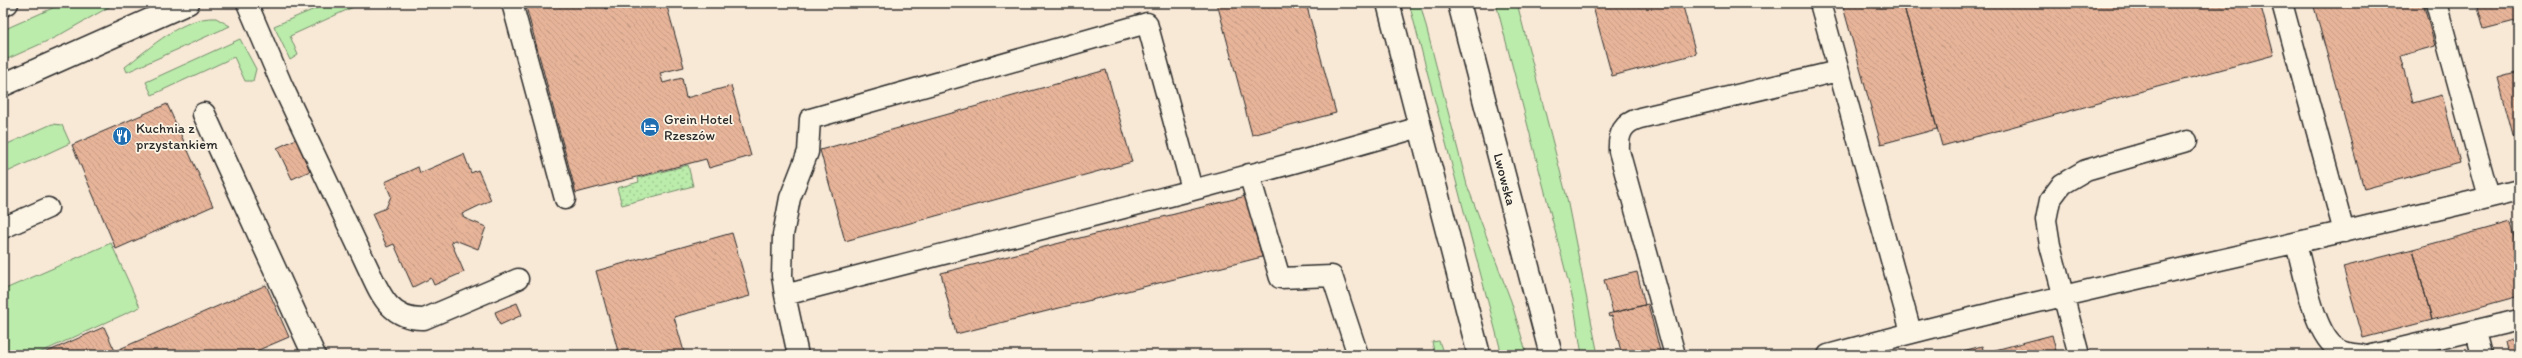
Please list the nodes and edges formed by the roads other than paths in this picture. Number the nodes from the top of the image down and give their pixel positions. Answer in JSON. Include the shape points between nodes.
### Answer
{"nodes":[{"id":1,"x":7,"y":3,"type":"edge"},
{"id":2,"x":188,"y":3,"type":"edge"},
{"id":3,"x":247,"y":3,"type":"edge"},
{"id":4,"x":512,"y":3,"type":"edge"},
{"id":5,"x":1388,"y":3,"type":"edge"},
{"id":6,"x":1459,"y":3,"type":"edge"},
{"id":7,"x":1820,"y":3,"type":"edge"},
{"id":8,"x":2282,"y":3,"type":"edge"},
{"id":9,"x":2436,"y":3,"type":"edge"},
{"id":10,"x":3,"y":5,"type":"edge"},
{"id":11,"x":1838,"y":72,"type":"junction"},
{"id":12,"x":3,"y":85,"type":"edge"},
{"id":13,"x":204,"y":114,"type":"dead end"},
{"id":14,"x":1420,"y":127,"type":"junction"},
{"id":15,"x":2188,"y":141,"type":"dead end"},
{"id":16,"x":1249,"y":174,"type":"junction"},
{"id":17,"x":1192,"y":189,"type":"junction"},
{"id":18,"x":2519,"y":190,"type":"edge"},
{"id":19,"x":2489,"y":197,"type":"junction"},
{"id":20,"x":564,"y":199,"type":"dead end"},
{"id":21,"x":48,"y":208,"type":"dead end"},
{"id":22,"x":3,"y":228,"type":"edge"},
{"id":23,"x":2344,"y":232,"type":"junction"},
{"id":24,"x":2296,"y":244,"type":"junction"},
{"id":25,"x":518,"y":279,"type":"dead end"},
{"id":26,"x":785,"y":295,"type":"junction"},
{"id":27,"x":2063,"y":298,"type":"junction"},
{"id":28,"x":2519,"y":320,"type":"edge"},
{"id":29,"x":1911,"y":332,"type":"junction"},
{"id":30,"x":2476,"y":332,"type":"junction"},
{"id":31,"x":2353,"y":354,"type":"edge"},
{"id":32,"x":314,"y":355,"type":"edge"},
{"id":33,"x":798,"y":355,"type":"edge"},
{"id":34,"x":1358,"y":355,"type":"edge"},
{"id":35,"x":1480,"y":355,"type":"edge"},
{"id":36,"x":1551,"y":355,"type":"edge"},
{"id":37,"x":1675,"y":355,"type":"edge"},
{"id":38,"x":1828,"y":355,"type":"edge"},
{"id":39,"x":2079,"y":355,"type":"edge"},
{"id":40,"x":2372,"y":355,"type":"edge"},
{"id":41,"x":2482,"y":355,"type":"edge"}],
"edges":[{"from":1,"to":10,"type":"main road"},
{"from":2,"to":12,"type":"main road"},
{"from":3,"to":25,"type":"lane","via":[[282,85],[372,276],[381,294],[395,312],[410,319],[424,319]]},
{"from":4,"to":20,"type":"lane"},
{"from":5,"to":14,"type":"main road"},
{"from":6,"to":36,"type":"main road","name":"Lwowska"},
{"from":7,"to":11,"type":"lane"},
{"from":8,"to":23,"type":"lane"},
{"from":9,"to":19,"type":"lane"},
{"from":11,"to":29,"type":"lane"},
{"from":11,"to":37,"type":"lane","via":[[1632,120],[1621,131],[1618,139],[1619,151]]},
{"from":13,"to":32,"type":"main road"},
{"from":14,"to":16,"type":"lane"},
{"from":14,"to":35,"type":"main road"},
{"from":15,"to":27,"type":"lane","via":[[2086,170],[2062,184],[2050,200],[2046,220]]},
{"from":16,"to":17,"type":"lane"},
{"from":16,"to":34,"type":"lane","via":[[1280,278],[1332,276]]},
{"from":17,"to":26,"type":"lane"},
{"from":17,"to":26,"type":"lane","via":[[1147,22],[810,119],[808,152],[790,198],[783,235],[782,276]]},
{"from":18,"to":19,"type":"lane"},
{"from":19,"to":23,"type":"lane"},
{"from":21,"to":22,"type":"lane"},
{"from":23,"to":24,"type":"lane"},
{"from":24,"to":27,"type":"lane"},
{"from":24,"to":31,"type":"lane","via":[[2320,327],[2337,349]]},
{"from":26,"to":33,"type":"lane"},
{"from":27,"to":29,"type":"lane"},
{"from":27,"to":39,"type":"lane"},
{"from":28,"to":30,"type":"lane"},
{"from":29,"to":38,"type":"lane"},
{"from":30,"to":40,"type":"lane"},
{"from":30,"to":41,"type":"lane"}]}
